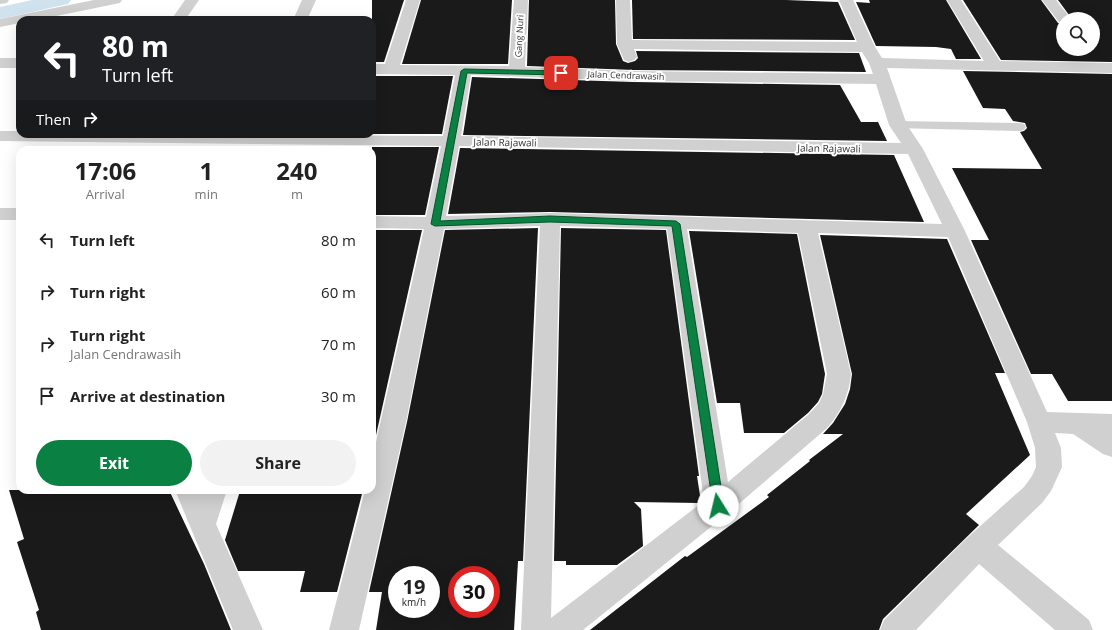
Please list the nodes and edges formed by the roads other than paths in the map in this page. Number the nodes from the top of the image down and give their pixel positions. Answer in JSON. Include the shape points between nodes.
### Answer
{"nodes":[{"id":1,"x":114,"y":0,"type":"edge"},
{"id":2,"x":192,"y":0,"type":"edge"},
{"id":3,"x":309,"y":0,"type":"edge"},
{"id":4,"x":413,"y":0,"type":"edge"},
{"id":5,"x":521,"y":0,"type":"edge"},
{"id":6,"x":623,"y":0,"type":"edge"},
{"id":7,"x":846,"y":0,"type":"edge"},
{"id":8,"x":954,"y":0,"type":"edge"},
{"id":9,"x":1049,"y":0,"type":"edge"},
{"id":10,"x":1058,"y":12,"type":"edge"},
{"id":11,"x":61,"y":15,"type":"edge"},
{"id":12,"x":181,"y":16,"type":"edge"},
{"id":13,"x":302,"y":16,"type":"edge"},
{"id":14,"x":16,"y":21,"type":"edge"},
{"id":15,"x":0,"y":23,"type":"edge"},
{"id":16,"x":625,"y":44,"type":"junction"},
{"id":17,"x":1095,"y":56,"type":"edge"},
{"id":18,"x":0,"y":63,"type":"edge"},
{"id":19,"x":16,"y":63,"type":"edge"},
{"id":20,"x":875,"y":63,"type":"junction"},
{"id":21,"x":994,"y":64,"type":"junction"},
{"id":22,"x":1108,"y":68,"type":"edge"},
{"id":23,"x":376,"y":69,"type":"edge"},
{"id":24,"x":391,"y":69,"type":"junction"},
{"id":25,"x":464,"y":71,"type":"junction"},
{"id":26,"x":517,"y":72,"type":"junction"},
{"id":27,"x":634,"y":76,"type":"junction"},
{"id":28,"x":898,"y":125,"type":"junction"},
{"id":29,"x":1020,"y":127,"type":"dead end"},
{"id":30,"x":0,"y":136,"type":"edge"},
{"id":31,"x":16,"y":136,"type":"edge"},
{"id":32,"x":180,"y":138,"type":"edge"},
{"id":33,"x":451,"y":141,"type":"junction"},
{"id":34,"x":914,"y":149,"type":"junction"},
{"id":35,"x":0,"y":214,"type":"edge"},
{"id":36,"x":16,"y":214,"type":"edge"},
{"id":37,"x":550,"y":219,"type":"junction"},
{"id":38,"x":376,"y":222,"type":"edge"},
{"id":39,"x":435,"y":224,"type":"junction"},
{"id":40,"x":676,"y":224,"type":"junction"},
{"id":41,"x":806,"y":226,"type":"junction"},
{"id":42,"x":955,"y":231,"type":"junction"},
{"id":43,"x":1039,"y":422,"type":"junction"},
{"id":44,"x":1078,"y":424,"type":"junction"},
{"id":45,"x":1112,"y":424,"type":"edge"},
{"id":46,"x":1112,"y":447,"type":"edge"},
{"id":47,"x":190,"y":494,"type":"edge"},
{"id":48,"x":213,"y":494,"type":"edge"},
{"id":49,"x":718,"y":506,"type":"junction"},
{"id":50,"x":202,"y":525,"type":"junction"},
{"id":51,"x":978,"y":546,"type":"junction"},
{"id":52,"x":248,"y":630,"type":"edge"},
{"id":53,"x":344,"y":630,"type":"edge"},
{"id":54,"x":536,"y":630,"type":"edge"},
{"id":55,"x":560,"y":630,"type":"edge"},
{"id":56,"x":895,"y":630,"type":"edge"},
{"id":57,"x":1078,"y":630,"type":"edge"}],
"edges":[{"from":1,"to":11,"type":"street"},
{"from":2,"to":12,"type":"street"},
{"from":3,"to":13,"type":"street"},
{"from":4,"to":24,"type":"street"},
{"from":5,"to":26,"type":"street","name":"Gang Nuri"},
{"from":6,"to":16,"type":"street"},
{"from":7,"to":20,"type":"street"},
{"from":8,"to":21,"type":"street"},
{"from":9,"to":10,"type":"street"},
{"from":14,"to":15,"type":"street"},
{"from":16,"to":20,"type":"street"},
{"from":16,"to":27,"type":"street"},
{"from":17,"to":22,"type":"street"},
{"from":18,"to":19,"type":"street"},
{"from":20,"to":21,"type":"street"},
{"from":20,"to":27,"type":"street","name":"Jalan Cendrawasih"},
{"from":20,"to":28,"type":"street"},
{"from":21,"to":22,"type":"street"},
{"from":23,"to":24,"type":"street","name":"Jalan Cendrawasih"},
{"from":24,"to":25,"type":"street","name":"Jalan Cendrawasih"},
{"from":25,"to":26,"type":"street","name":"Jalan Cendrawasih"},
{"from":25,"to":33,"type":"street"},
{"from":26,"to":27,"type":"street","name":"Jalan Cendrawasih"},
{"from":28,"to":29,"type":"lane"},
{"from":28,"to":34,"type":"street"},
{"from":30,"to":31,"type":"street","name":"Jalan Rajawali"},
{"from":32,"to":33,"type":"street","name":"Jalan Rajawali"},
{"from":33,"to":34,"type":"street","name":"Jalan Rajawali"},
{"from":33,"to":39,"type":"street"},
{"from":34,"to":42,"type":"street"},
{"from":35,"to":36,"type":"street"},
{"from":37,"to":39,"type":"street"},
{"from":37,"to":40,"type":"street"},
{"from":37,"to":54,"type":"street"},
{"from":38,"to":39,"type":"street"},
{"from":39,"to":53,"type":"street","via":[[372,521]]},
{"from":40,"to":41,"type":"street"},
{"from":40,"to":49,"type":"street"},
{"from":41,"to":42,"type":"street"},
{"from":41,"to":49,"type":"street","via":[[839,374],[838,392],[830,408],[818,421]]},
{"from":42,"to":43,"type":"street"},
{"from":43,"to":44,"type":"street"},
{"from":43,"to":51,"type":"street","via":[[1048,448],[1049,467],[1042,483],[1033,495]]},
{"from":44,"to":45,"type":"street"},
{"from":44,"to":46,"type":"street"},
{"from":47,"to":50,"type":"street"},
{"from":48,"to":50,"type":"street"},
{"from":49,"to":55,"type":"street"},
{"from":50,"to":52,"type":"street"},
{"from":51,"to":56,"type":"street"},
{"from":51,"to":57,"type":"street"}]}
